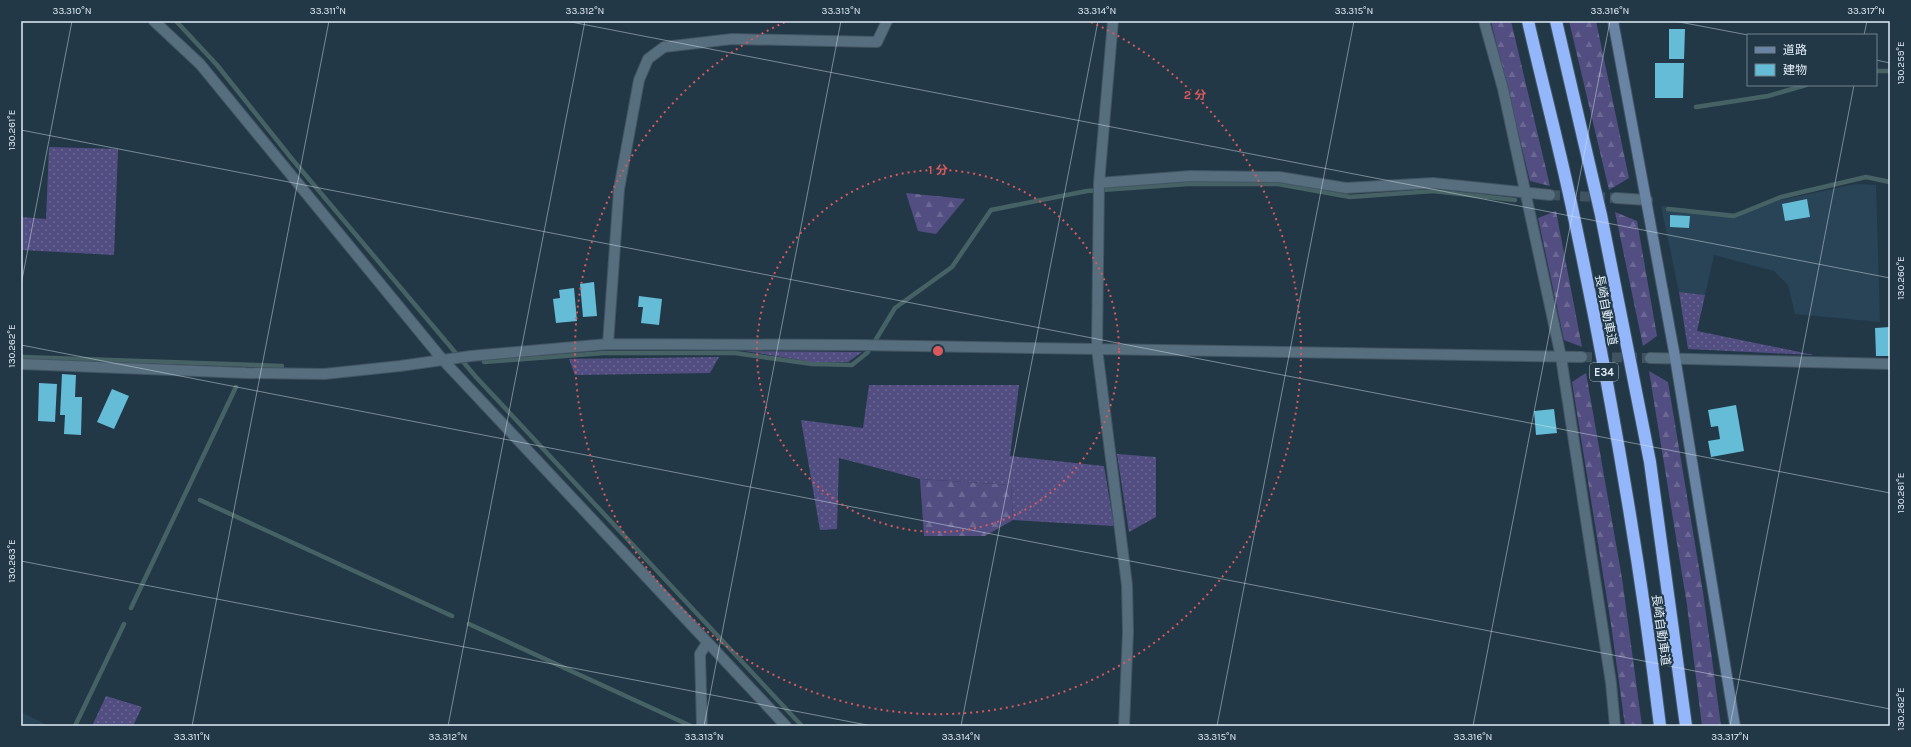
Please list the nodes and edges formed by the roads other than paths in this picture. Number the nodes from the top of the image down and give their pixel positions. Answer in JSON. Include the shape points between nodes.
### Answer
{"nodes":[{"id":1,"x":154,"y":21,"type":"edge"},
{"id":2,"x":887,"y":21,"type":"edge"},
{"id":3,"x":1113,"y":21,"type":"edge"},
{"id":4,"x":1484,"y":21,"type":"edge"},
{"id":5,"x":1528,"y":21,"type":"edge"},
{"id":6,"x":1556,"y":21,"type":"edge"},
{"id":7,"x":1613,"y":21,"type":"edge"},
{"id":8,"x":1098,"y":183,"type":"junction"},
{"id":9,"x":1526,"y":193,"type":"junction"},
{"id":10,"x":1550,"y":195,"type":"tunnel mouth"},
{"id":11,"x":1616,"y":198,"type":"tunnel mouth"},
{"id":12,"x":1646,"y":200,"type":"junction"},
{"id":13,"x":608,"y":344,"type":"junction"},
{"id":14,"x":1097,"y":349,"type":"junction"},
{"id":15,"x":1561,"y":357,"type":"junction"},
{"id":16,"x":1582,"y":357,"type":"tunnel mouth"},
{"id":17,"x":1675,"y":357,"type":"junction"},
{"id":18,"x":1650,"y":358,"type":"tunnel mouth"},
{"id":19,"x":442,"y":360,"type":"junction"},
{"id":20,"x":21,"y":364,"type":"edge"},
{"id":21,"x":1890,"y":364,"type":"edge"},
{"id":22,"x":707,"y":643,"type":"junction"},
{"id":23,"x":702,"y":726,"type":"edge"},
{"id":24,"x":786,"y":726,"type":"edge"},
{"id":25,"x":1124,"y":726,"type":"edge"},
{"id":26,"x":1615,"y":726,"type":"edge"},
{"id":27,"x":1660,"y":726,"type":"edge"},
{"id":28,"x":1686,"y":726,"type":"edge"},
{"id":29,"x":1735,"y":726,"type":"edge"}],
"edges":[{"from":1,"to":19,"type":"street","via":[[200,64]]},
{"from":2,"to":13,"type":"street","via":[[877,42],[732,39],[664,47],[648,59],[639,80],[619,189]]},
{"from":3,"to":8,"type":"street"},
{"from":4,"to":9,"type":"street","via":[[1503,89]]},
{"from":5,"to":27,"type":"highway","name":"長崎自動車道","number":"E34","via":[[1571,203],[1607,386],[1648,631]]},
{"from":6,"to":28,"type":"highway","name":"長崎自動車道","number":"E34","via":[[1600,215],[1650,462]]},
{"from":7,"to":12,"type":"street"},
{"from":8,"to":9,"type":"street","via":[[1190,176],[1279,177],[1346,188],[1433,183]]},
{"from":8,"to":14,"type":"street"},
{"from":9,"to":10,"type":"street"},
{"from":9,"to":15,"type":"street"},
{"from":11,"to":12,"type":"street"},
{"from":12,"to":17,"type":"street"},
{"from":13,"to":14,"type":"street"},
{"from":13,"to":19,"type":"street"},
{"from":14,"to":15,"type":"street"},
{"from":14,"to":25,"type":"street","via":[[1127,584],[1128,632]]},
{"from":15,"to":16,"type":"street"},
{"from":15,"to":26,"type":"street","via":[[1611,683]]},
{"from":17,"to":18,"type":"street"},
{"from":17,"to":21,"type":"street","via":[[1826,364]]},
{"from":17,"to":29,"type":"street"},
{"from":19,"to":20,"type":"street","via":[[324,374]]},
{"from":19,"to":22,"type":"street"},
{"from":22,"to":23,"type":"street","via":[[700,654]]},
{"from":22,"to":24,"type":"street"}]}
